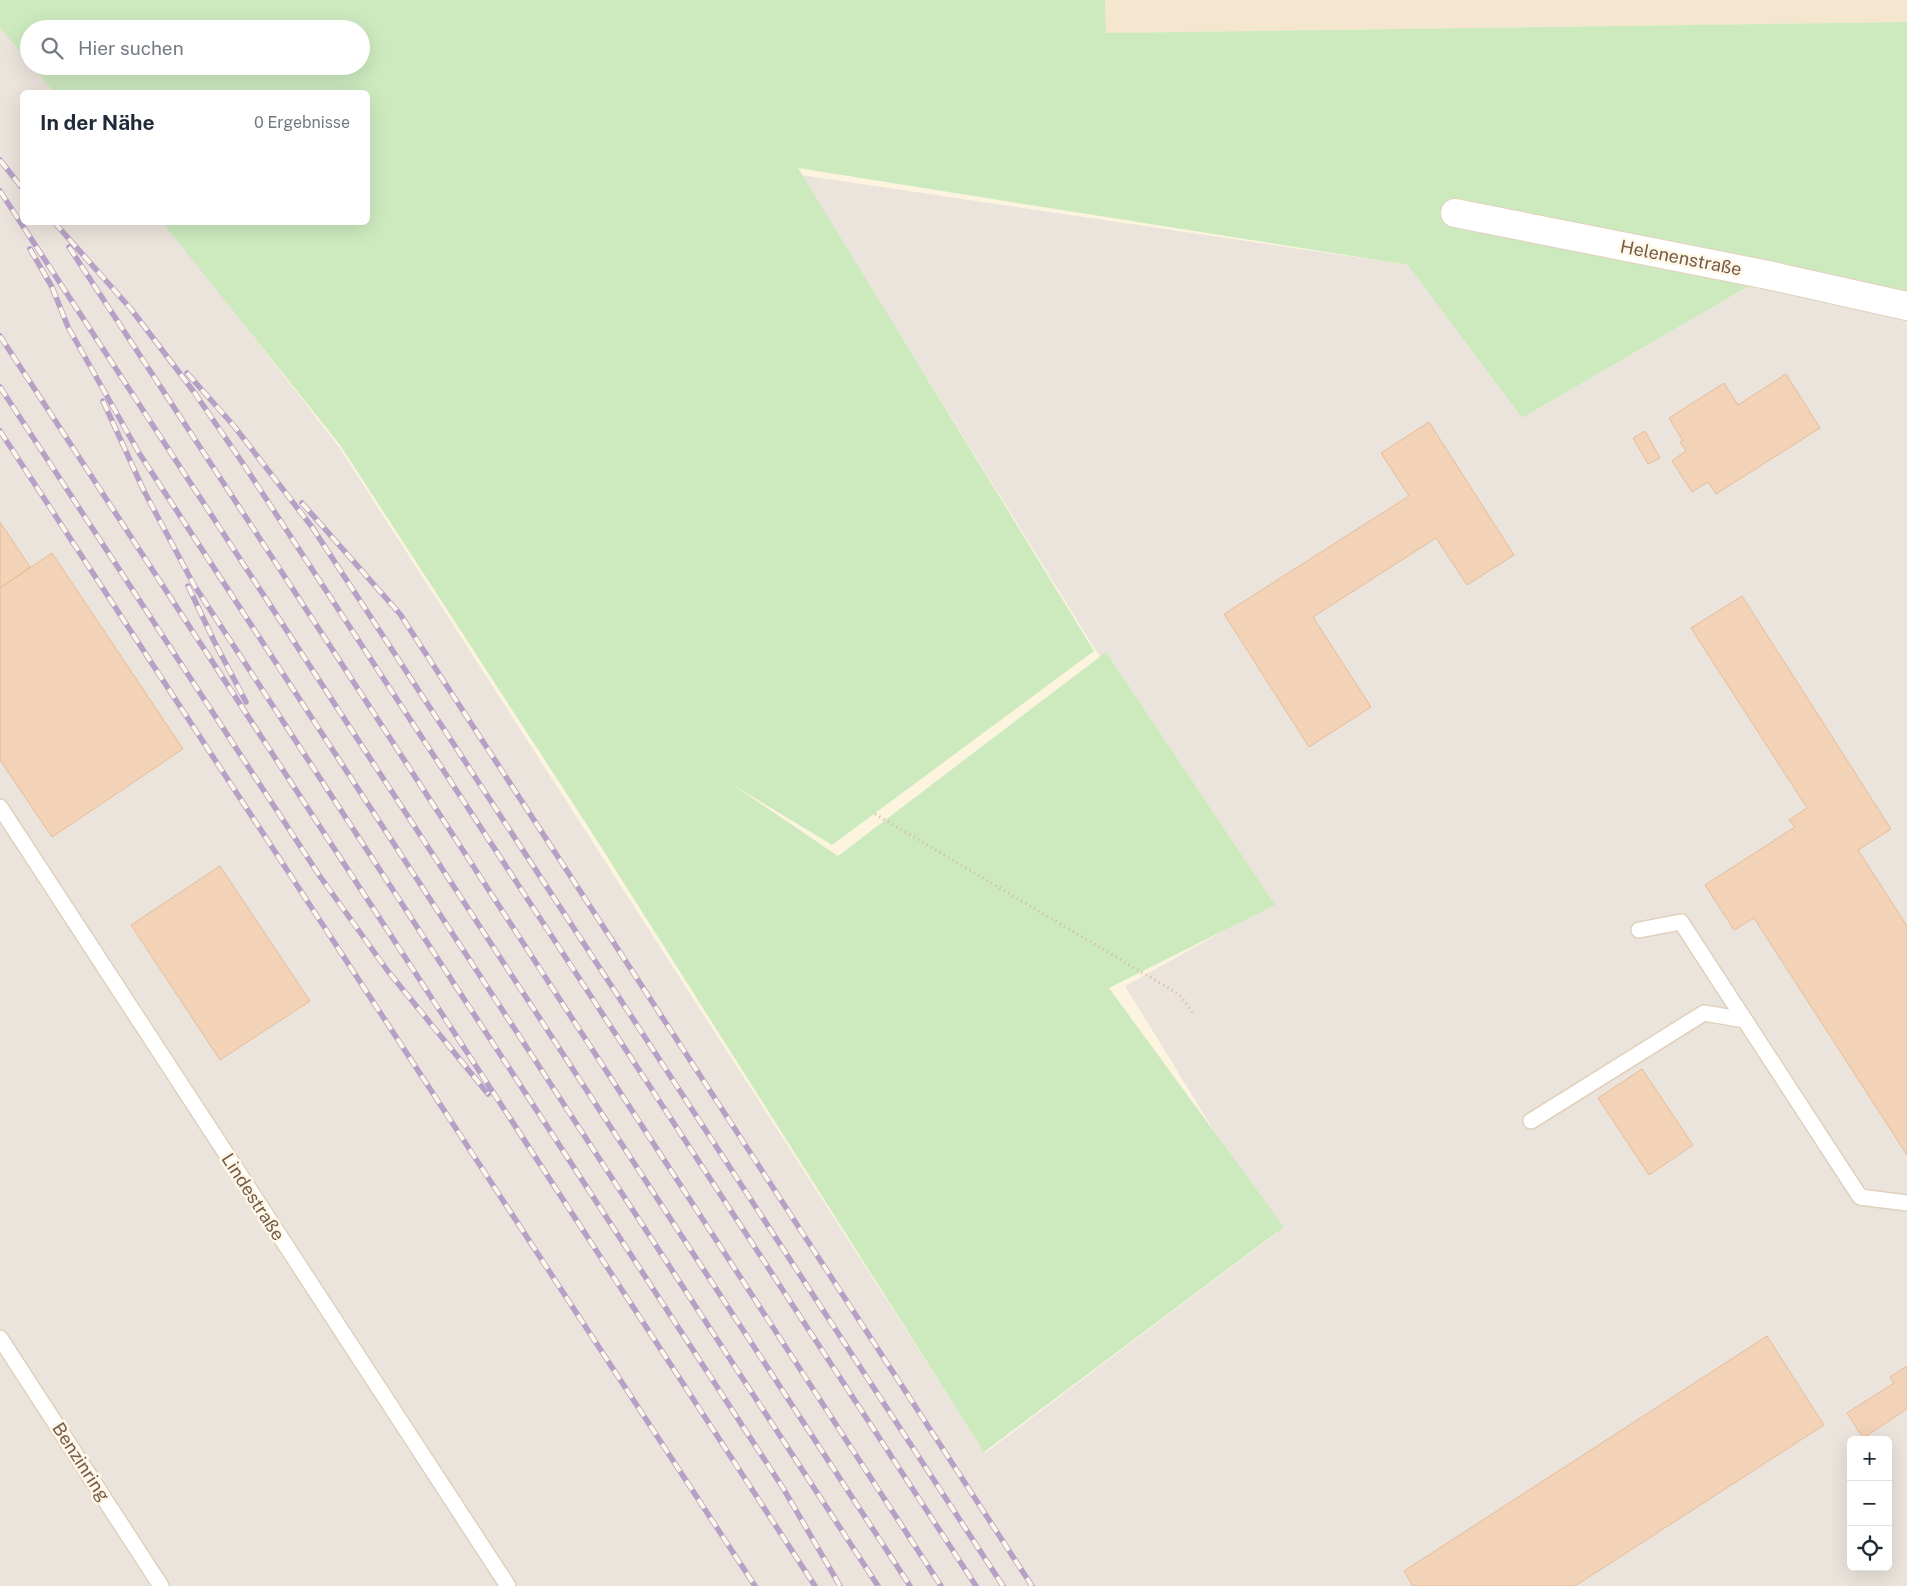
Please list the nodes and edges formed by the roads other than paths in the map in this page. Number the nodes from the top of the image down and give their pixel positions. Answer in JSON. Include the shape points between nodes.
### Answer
{"nodes":[{"id":1,"x":1455,"y":213,"type":"dead end"},
{"id":2,"x":1907,"y":306,"type":"edge"},
{"id":3,"x":0,"y":806,"type":"edge"},
{"id":4,"x":1639,"y":930,"type":"dead end"},
{"id":5,"x":1745,"y":1020,"type":"junction"},
{"id":6,"x":1531,"y":1121,"type":"dead end"},
{"id":7,"x":1907,"y":1202,"type":"edge"},
{"id":8,"x":0,"y":1338,"type":"edge"},
{"id":9,"x":162,"y":1586,"type":"edge"},
{"id":10,"x":508,"y":1586,"type":"edge"}],
"edges":[{"from":1,"to":2,"type":"street","name":"Helenenstraße"},
{"from":3,"to":10,"type":"lane","name":"Lindestraße"},
{"from":4,"to":5,"type":"lane","via":[[1680,922]]},
{"from":5,"to":6,"type":"lane","via":[[1704,1013]]},
{"from":5,"to":7,"type":"lane","via":[[1860,1197]]},
{"from":8,"to":9,"type":"lane","name":"Benzinring"}]}
